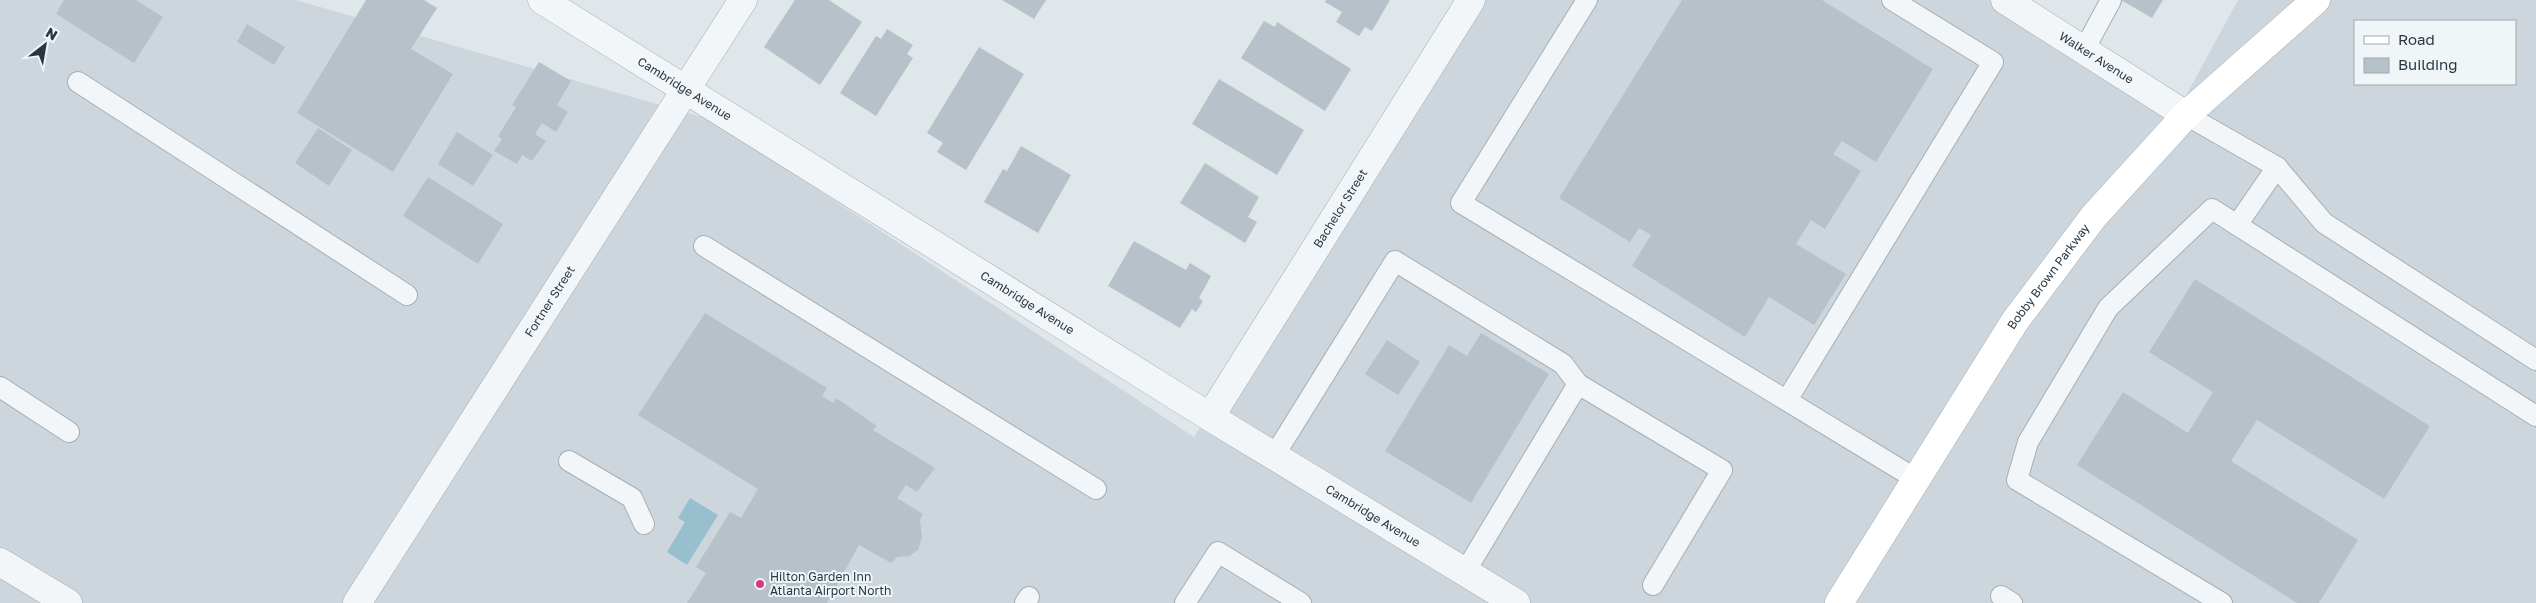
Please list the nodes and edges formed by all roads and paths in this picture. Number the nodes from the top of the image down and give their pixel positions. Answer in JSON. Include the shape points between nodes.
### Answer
{"nodes":[{"id":1,"x":542,"y":0,"type":"edge"},
{"id":2,"x":744,"y":0,"type":"edge"},
{"id":3,"x":1471,"y":0,"type":"edge"},
{"id":4,"x":1587,"y":0,"type":"edge"},
{"id":5,"x":1892,"y":0,"type":"edge"},
{"id":6,"x":2005,"y":0,"type":"edge"},
{"id":7,"x":2111,"y":0,"type":"edge"},
{"id":8,"x":2316,"y":0,"type":"edge"},
{"id":9,"x":2084,"y":50,"type":"junction"},
{"id":10,"x":78,"y":82,"type":"dead end"},
{"id":11,"x":685,"y":90,"type":"junction"},
{"id":12,"x":2186,"y":115,"type":"junction"},
{"id":13,"x":2277,"y":167,"type":"junction"},
{"id":14,"x":2237,"y":225,"type":"junction"},
{"id":15,"x":704,"y":246,"type":"dead end"},
{"id":16,"x":406,"y":295,"type":"dead end"},
{"id":17,"x":2536,"y":360,"type":"edge"},
{"id":18,"x":1578,"y":384,"type":"junction"},
{"id":19,"x":0,"y":387,"type":"edge"},
{"id":20,"x":1787,"y":400,"type":"junction"},
{"id":21,"x":2536,"y":416,"type":"edge"},
{"id":22,"x":1210,"y":417,"type":"junction"},
{"id":23,"x":69,"y":432,"type":"dead end"},
{"id":24,"x":1274,"y":456,"type":"junction"},
{"id":25,"x":569,"y":461,"type":"dead end"},
{"id":26,"x":1916,"y":479,"type":"junction"},
{"id":27,"x":1096,"y":489,"type":"dead end"},
{"id":28,"x":644,"y":524,"type":"dead end"},
{"id":29,"x":0,"y":562,"type":"edge"},
{"id":30,"x":1465,"y":572,"type":"junction"},
{"id":31,"x":1653,"y":584,"type":"dead end"},
{"id":32,"x":68,"y":603,"type":"edge"},
{"id":33,"x":357,"y":603,"type":"edge"},
{"id":34,"x":1186,"y":603,"type":"edge"},
{"id":35,"x":1301,"y":603,"type":"edge"},
{"id":36,"x":1516,"y":603,"type":"edge"},
{"id":37,"x":1839,"y":603,"type":"edge"},
{"id":38,"x":2222,"y":603,"type":"edge"}],
"edges":[{"from":1,"to":11,"type":"street","name":"Cambridge Avenue"},
{"from":2,"to":11,"type":"street","name":"Fortner Street"},
{"from":3,"to":22,"type":"street","name":"Bachelor Street"},
{"from":4,"to":20,"type":"lane","via":[[1461,203]]},
{"from":5,"to":20,"type":"lane","via":[[1993,62]]},
{"from":6,"to":9,"type":"street","name":"Walker Avenue"},
{"from":7,"to":9,"type":"lane"},
{"from":8,"to":12,"type":"main road","name":"Bobby Brown Parkway"},
{"from":9,"to":12,"type":"street","name":"Walker Avenue"},
{"from":10,"to":16,"type":"lane"},
{"from":11,"to":22,"type":"street","name":"Cambridge Avenue"},
{"from":11,"to":33,"type":"street","name":"Fortner Street"},
{"from":12,"to":13,"type":"lane"},
{"from":12,"to":26,"type":"main road","name":"Bobby Brown Parkway","via":[[2094,216],[2015,321]]},
{"from":13,"to":14,"type":"lane"},
{"from":13,"to":17,"type":"lane","via":[[2324,223]]},
{"from":14,"to":21,"type":"lane"},
{"from":14,"to":38,"type":"lane","via":[[2212,209],[2108,308],[2028,442],[2017,480]]},
{"from":15,"to":27,"type":"lane"},
{"from":18,"to":24,"type":"lane","via":[[1563,364],[1395,261]]},
{"from":18,"to":30,"type":"lane"},
{"from":18,"to":31,"type":"lane","via":[[1722,470]]},
{"from":19,"to":23,"type":"lane"},
{"from":20,"to":26,"type":"lane"},
{"from":22,"to":24,"type":"street","name":"Cambridge Avenue"},
{"from":24,"to":30,"type":"street","name":"Cambridge Avenue"},
{"from":25,"to":28,"type":"lane","via":[[632,498]]},
{"from":26,"to":37,"type":"main road","name":"Bobby Brown Parkway"},
{"from":29,"to":32,"type":"street"},
{"from":30,"to":36,"type":"street","name":"Cambridge Avenue"},
{"from":34,"to":35,"type":"lane","via":[[1218,552]]}]}
